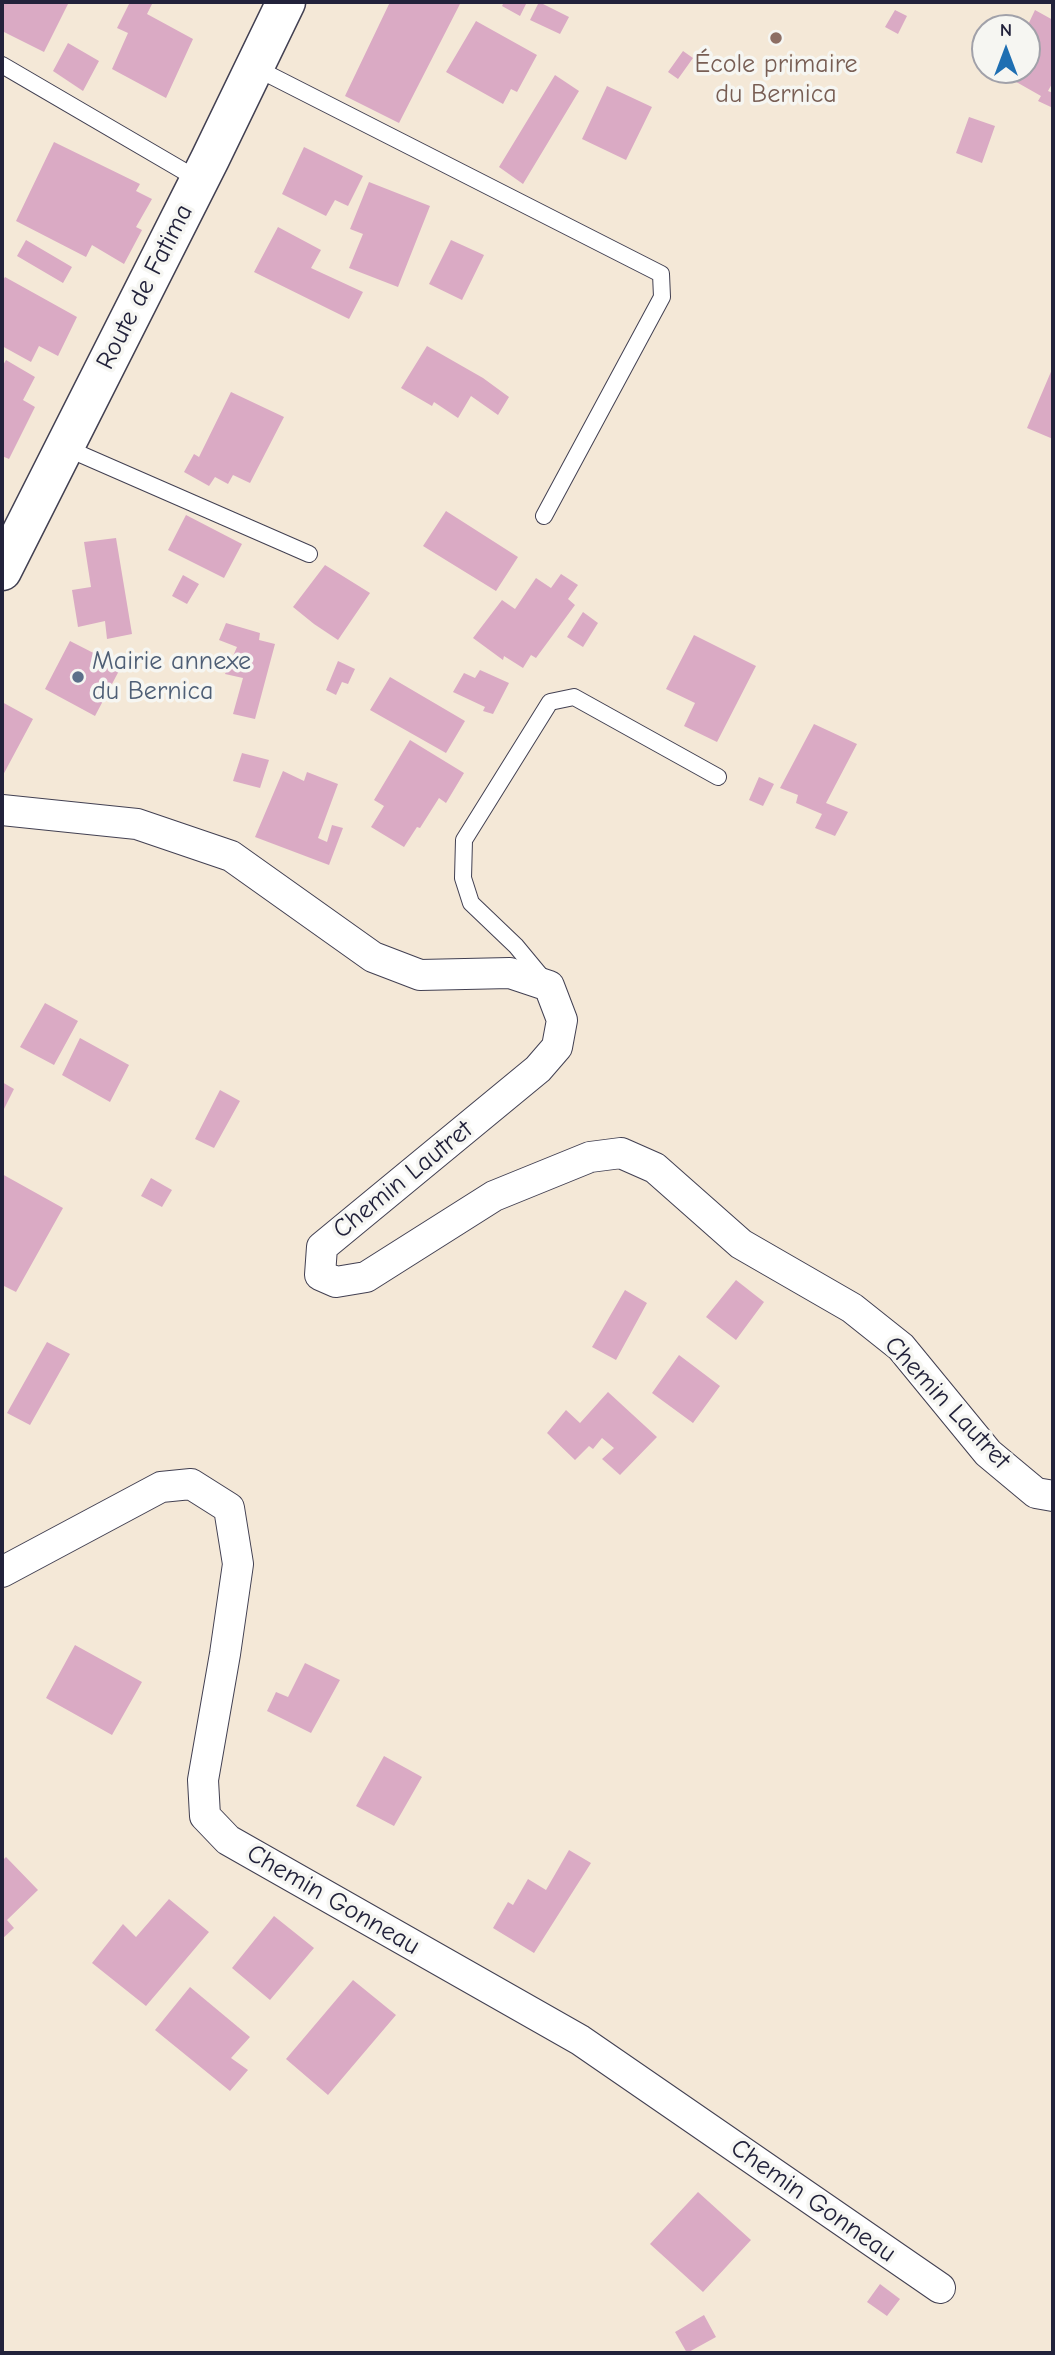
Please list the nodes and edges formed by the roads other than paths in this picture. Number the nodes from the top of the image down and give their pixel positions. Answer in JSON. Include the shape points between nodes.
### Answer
{"nodes":[{"id":1,"x":286,"y":2,"type":"edge"},
{"id":2,"x":2,"y":65,"type":"edge"},
{"id":3,"x":254,"y":67,"type":"junction"},
{"id":4,"x":199,"y":180,"type":"junction"},
{"id":5,"x":64,"y":447,"type":"junction"},
{"id":6,"x":544,"y":516,"type":"dead end"},
{"id":7,"x":309,"y":554,"type":"dead end"},
{"id":8,"x":2,"y":571,"type":"edge"},
{"id":9,"x":718,"y":777,"type":"dead end"},
{"id":10,"x":2,"y":810,"type":"edge"},
{"id":11,"x":549,"y":986,"type":"junction"},
{"id":12,"x":1053,"y":1496,"type":"edge"},
{"id":13,"x":2,"y":1572,"type":"edge"},
{"id":14,"x":940,"y":2288,"type":"dead end"}],
"edges":[{"from":1,"to":3,"type":"main road","name":"Route de Fatima"},
{"from":2,"to":4,"type":"lane"},
{"from":3,"to":4,"type":"main road","name":"Route de Fatima"},
{"from":3,"to":6,"type":"lane","via":[[662,274],[662,297]]},
{"from":4,"to":5,"type":"main road","name":"Route de Fatima"},
{"from":5,"to":7,"type":"lane"},
{"from":5,"to":8,"type":"main road","name":"Route de Fatima"},
{"from":9,"to":11,"type":"lane","via":[[574,697],[550,702],[464,839],[463,878],[471,903]]},
{"from":10,"to":11,"type":"street","via":[[137,824],[231,856],[373,957],[420,975],[510,973]]},
{"from":11,"to":12,"type":"street","name":"Chemin Lautret","via":[[562,1020],[557,1046],[538,1069],[321,1247],[320,1275],[336,1282],[366,1278],[494,1196],[590,1157],[621,1153],[655,1168],[741,1244],[852,1308],[901,1347],[988,1453],[1036,1493]]},
{"from":13,"to":14,"type":"street","name":"Chemin Gonneau","via":[[161,1487],[191,1484],[229,1508],[238,1564],[203,1780],[205,1816],[228,1840],[580,2040]]}]}
